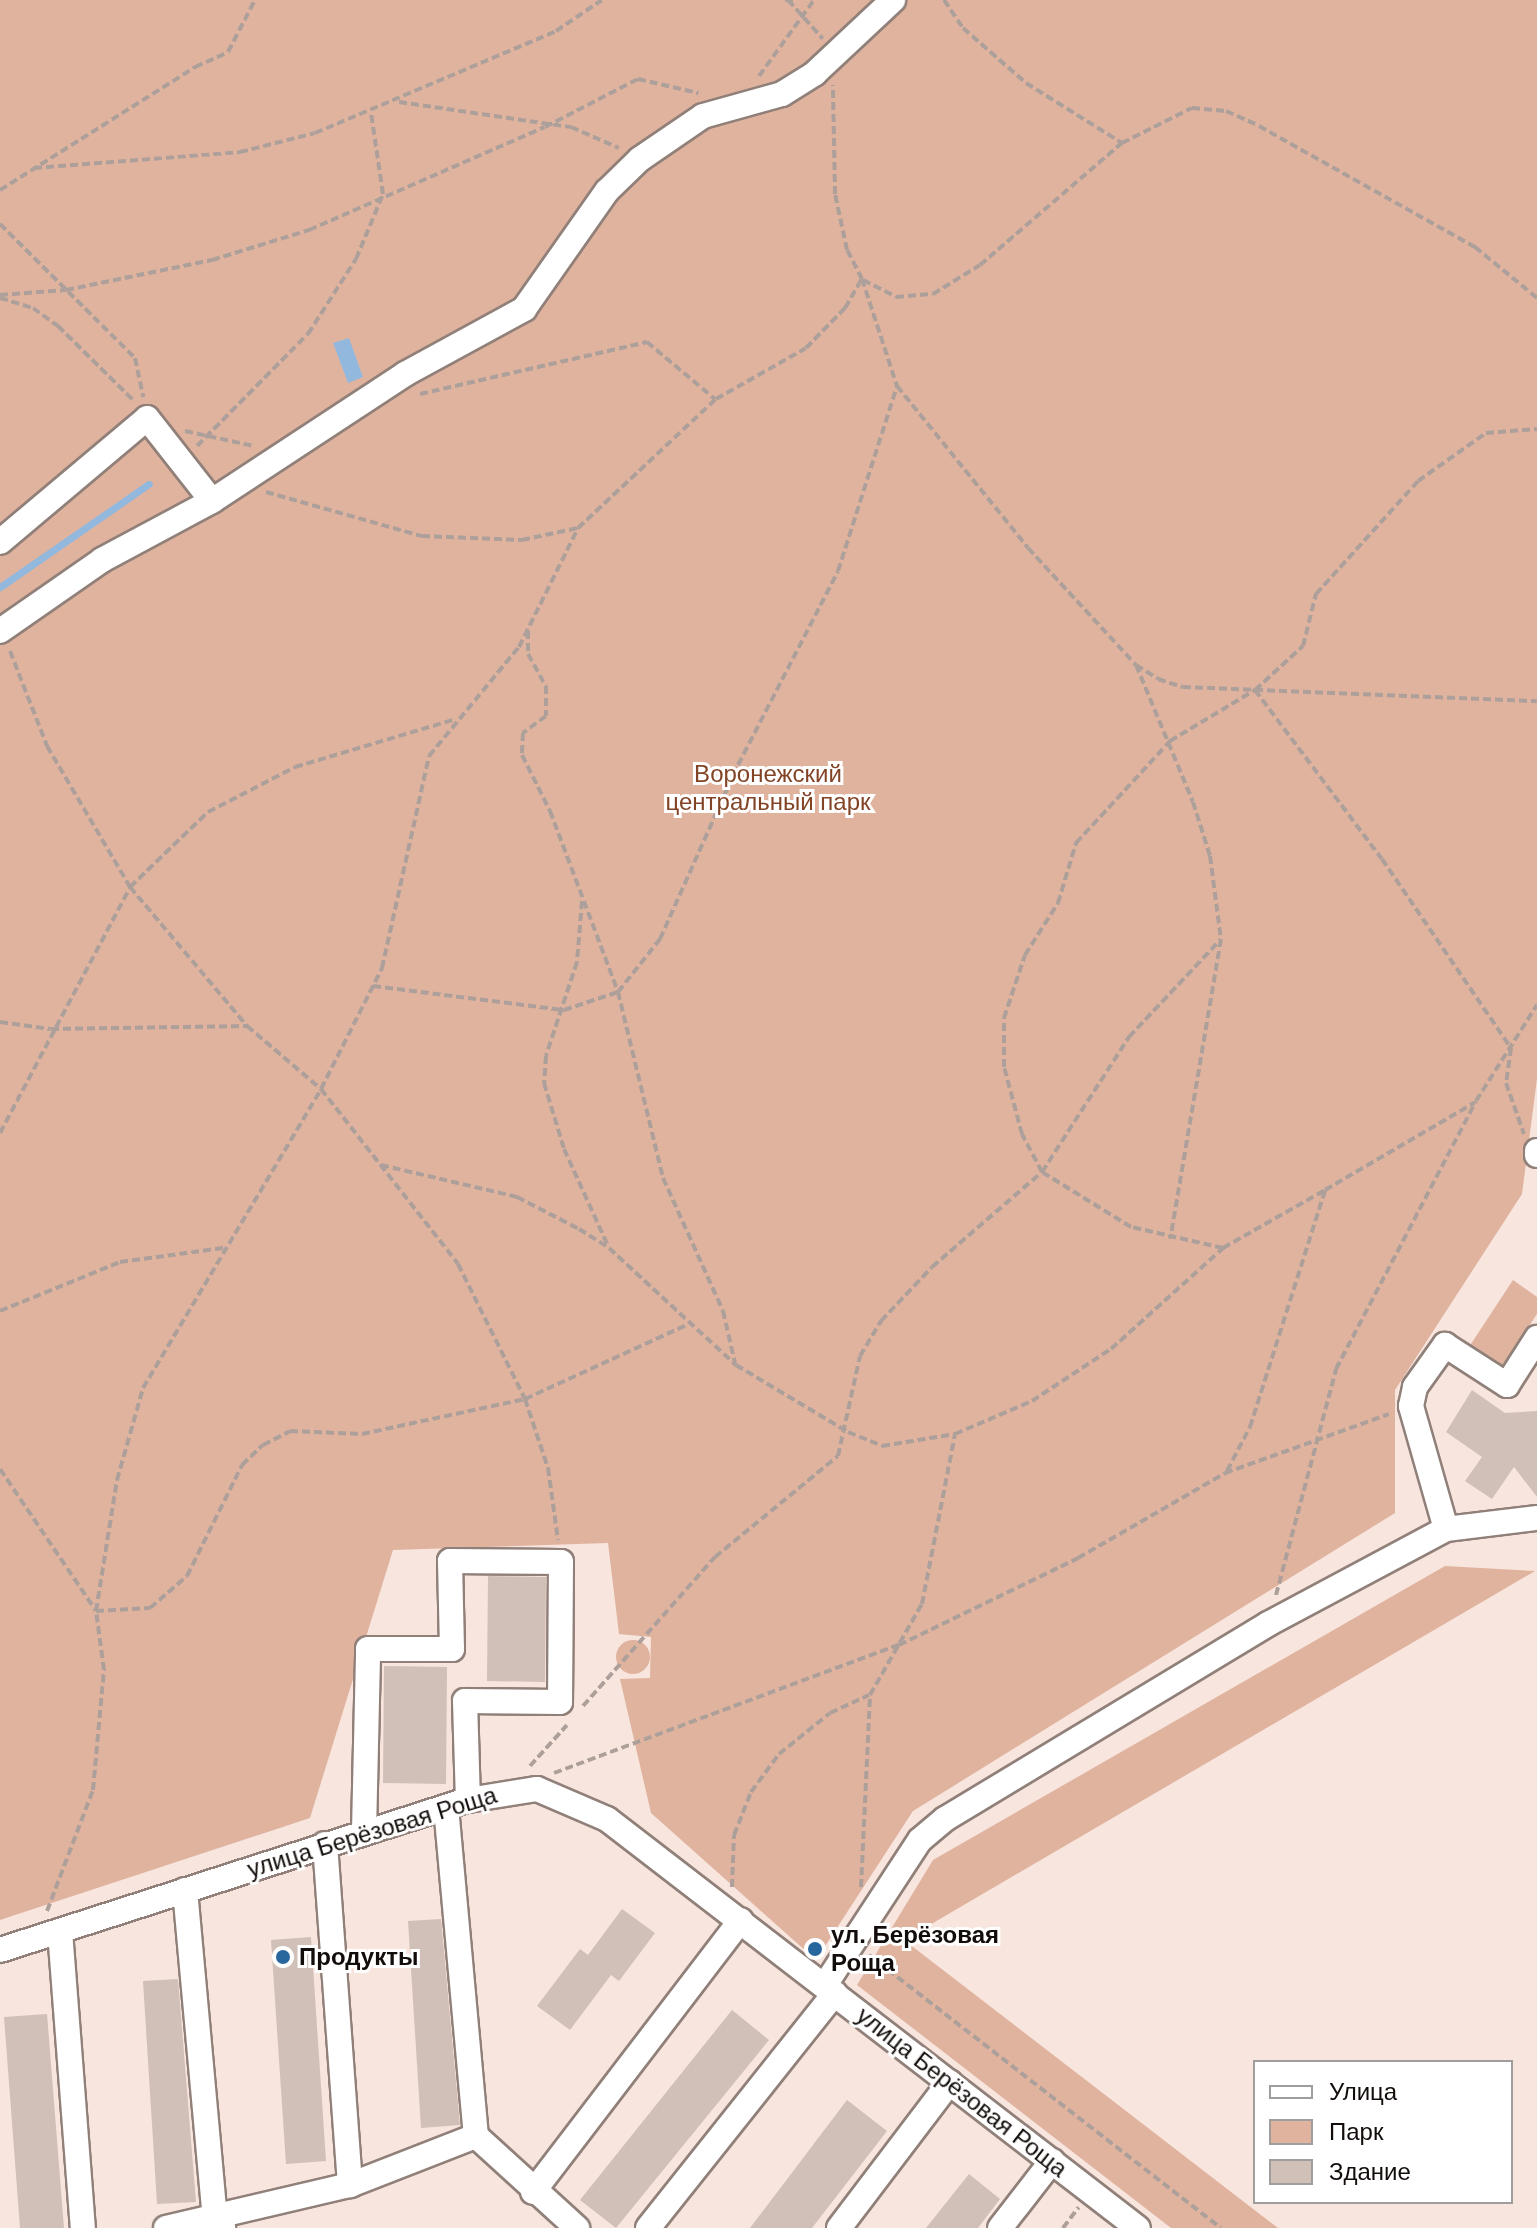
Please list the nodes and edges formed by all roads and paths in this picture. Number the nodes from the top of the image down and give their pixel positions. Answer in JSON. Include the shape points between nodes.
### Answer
{"nodes":[{"id":1,"x":255,"y":0,"type":"edge"},
{"id":2,"x":602,"y":0,"type":"edge"},
{"id":3,"x":787,"y":0,"type":"edge"},
{"id":4,"x":795,"y":0,"type":"edge"},
{"id":5,"x":814,"y":0,"type":"edge"},
{"id":6,"x":893,"y":0,"type":"edge"},
{"id":7,"x":944,"y":0,"type":"edge"},
{"id":8,"x":801,"y":18,"type":"junction"},
{"id":9,"x":833,"y":59,"type":"junction"},
{"id":10,"x":397,"y":101,"type":"junction"},
{"id":11,"x":741,"y":103,"type":"junction"},
{"id":12,"x":371,"y":113,"type":"junction"},
{"id":13,"x":545,"y":127,"type":"junction"},
{"id":14,"x":1122,"y":143,"type":"junction"},
{"id":15,"x":640,"y":159,"type":"junction"},
{"id":16,"x":34,"y":168,"type":"junction"},
{"id":17,"x":0,"y":190,"type":"edge"},
{"id":18,"x":383,"y":194,"type":"junction"},
{"id":19,"x":0,"y":224,"type":"edge"},
{"id":20,"x":862,"y":279,"type":"junction"},
{"id":21,"x":66,"y":290,"type":"junction"},
{"id":22,"x":0,"y":297,"type":"edge"},
{"id":23,"x":1537,"y":298,"type":"edge"},
{"id":24,"x":897,"y":386,"type":"junction"},
{"id":25,"x":410,"y":396,"type":"dead end"},
{"id":26,"x":716,"y":399,"type":"junction"},
{"id":27,"x":147,"y":418,"type":"junction"},
{"id":28,"x":1537,"y":429,"type":"edge"},
{"id":29,"x":209,"y":434,"type":"junction"},
{"id":30,"x":263,"y":446,"type":"dead end"},
{"id":31,"x":182,"y":462,"type":"junction"},
{"id":32,"x":237,"y":483,"type":"junction"},
{"id":33,"x":212,"y":501,"type":"junction"},
{"id":34,"x":578,"y":528,"type":"junction"},
{"id":35,"x":0,"y":542,"type":"edge"},
{"id":36,"x":528,"y":628,"type":"junction"},
{"id":37,"x":1,"y":630,"type":"edge"},
{"id":38,"x":1136,"y":665,"type":"junction"},
{"id":39,"x":1255,"y":690,"type":"junction"},
{"id":40,"x":1537,"y":701,"type":"edge"},
{"id":41,"x":453,"y":720,"type":"junction"},
{"id":42,"x":1170,"y":741,"type":"junction"},
{"id":43,"x":130,"y":887,"type":"junction"},
{"id":44,"x":582,"y":897,"type":"junction"},
{"id":45,"x":1221,"y":939,"type":"junction"},
{"id":46,"x":373,"y":986,"type":"junction"},
{"id":47,"x":618,"y":992,"type":"junction"},
{"id":48,"x":1537,"y":1005,"type":"edge"},
{"id":49,"x":564,"y":1010,"type":"junction"},
{"id":50,"x":0,"y":1022,"type":"edge"},
{"id":51,"x":247,"y":1026,"type":"junction"},
{"id":52,"x":51,"y":1029,"type":"junction"},
{"id":53,"x":1511,"y":1048,"type":"junction"},
{"id":54,"x":321,"y":1089,"type":"junction"},
{"id":55,"x":1476,"y":1101,"type":"junction"},
{"id":56,"x":0,"y":1133,"type":"edge"},
{"id":57,"x":1536,"y":1153,"type":"edge"},
{"id":58,"x":380,"y":1165,"type":"junction"},
{"id":59,"x":1042,"y":1172,"type":"junction"},
{"id":60,"x":1325,"y":1190,"type":"junction"},
{"id":61,"x":1170,"y":1239,"type":"junction"},
{"id":62,"x":224,"y":1248,"type":"junction"},
{"id":63,"x":609,"y":1248,"type":"junction"},
{"id":64,"x":1223,"y":1248,"type":"junction"},
{"id":65,"x":0,"y":1311,"type":"edge"},
{"id":66,"x":687,"y":1325,"type":"junction"},
{"id":67,"x":1537,"y":1338,"type":"edge"},
{"id":68,"x":736,"y":1365,"type":"junction"},
{"id":69,"x":525,"y":1399,"type":"junction"},
{"id":70,"x":1411,"y":1406,"type":"junction"},
{"id":71,"x":848,"y":1432,"type":"junction"},
{"id":72,"x":955,"y":1434,"type":"junction"},
{"id":73,"x":1316,"y":1441,"type":"junction"},
{"id":74,"x":0,"y":1469,"type":"edge"},
{"id":75,"x":1225,"y":1473,"type":"junction"},
{"id":76,"x":1537,"y":1518,"type":"edge"},
{"id":77,"x":1446,"y":1529,"type":"junction"},
{"id":78,"x":561,"y":1562,"type":"junction"},
{"id":79,"x":96,"y":1611,"type":"junction"},
{"id":80,"x":1268,"y":1624,"type":"junction"},
{"id":81,"x":899,"y":1645,"type":"junction"},
{"id":82,"x":870,"y":1695,"type":"junction"},
{"id":83,"x":510,"y":1789,"type":"junction"},
{"id":84,"x":457,"y":1804,"type":"junction"},
{"id":85,"x":364,"y":1832,"type":"junction"},
{"id":86,"x":325,"y":1844,"type":"junction"},
{"id":87,"x":185,"y":1890,"type":"junction"},
{"id":88,"x":859,"y":1897,"type":"dead end"},
{"id":89,"x":741,"y":1920,"type":"junction"},
{"id":90,"x":60,"y":1931,"type":"junction"},
{"id":91,"x":35,"y":1939,"type":"junction"},
{"id":92,"x":852,"y":1942,"type":"junction"},
{"id":93,"x":0,"y":1950,"type":"edge"},
{"id":94,"x":830,"y":1989,"type":"junction"},
{"id":95,"x":950,"y":2082,"type":"junction"},
{"id":96,"x":476,"y":2136,"type":"junction"},
{"id":97,"x":1052,"y":2161,"type":"junction"},
{"id":98,"x":350,"y":2185,"type":"junction"},
{"id":99,"x":533,"y":2192,"type":"junction"},
{"id":100,"x":1080,"y":2205,"type":"dead end"},
{"id":101,"x":219,"y":2223,"type":"edge"},
{"id":102,"x":1133,"y":2227,"type":"edge"},
{"id":103,"x":83,"y":2228,"type":"edge"},
{"id":104,"x":166,"y":2228,"type":"edge"},
{"id":105,"x":577,"y":2228,"type":"edge"},
{"id":106,"x":648,"y":2228,"type":"edge"},
{"id":107,"x":839,"y":2228,"type":"edge"},
{"id":108,"x":1000,"y":2228,"type":"edge"},
{"id":109,"x":1063,"y":2228,"type":"edge"},
{"id":110,"x":1221,"y":2228,"type":"edge"}],
"edges":[{"from":1,"to":16,"type":"path","via":[[228,52]]},
{"from":2,"to":10,"type":"path","via":[[556,31],[504,48]]},
{"from":3,"to":4,"type":"path"},
{"from":3,"to":8,"type":"path"},
{"from":5,"to":8,"type":"path"},
{"from":6,"to":9,"type":"street"},
{"from":7,"to":14,"type":"path","via":[[963,28],[1026,83]]},
{"from":8,"to":9,"type":"path","via":[[819,34]]},
{"from":8,"to":11,"type":"path"},
{"from":9,"to":11,"type":"street","via":[[782,94]]},
{"from":9,"to":20,"type":"path","via":[[835,194],[847,250]]},
{"from":10,"to":12,"type":"path"},
{"from":10,"to":13,"type":"path"},
{"from":11,"to":13,"type":"path","via":[[638,79]]},
{"from":11,"to":15,"type":"street","via":[[703,116]]},
{"from":12,"to":16,"type":"path","via":[[240,152]]},
{"from":12,"to":18,"type":"path"},
{"from":13,"to":15,"type":"path","via":[[590,132]]},
{"from":13,"to":18,"type":"path"},
{"from":14,"to":20,"type":"path","via":[[980,265],[933,294],[896,297]]},
{"from":14,"to":23,"type":"path","via":[[1192,108],[1226,111],[1475,247]]},
{"from":15,"to":32,"type":"street","via":[[578,229],[532,302],[405,374]]},
{"from":16,"to":17,"type":"path"},
{"from":18,"to":21,"type":"path","via":[[309,230],[212,260]]},
{"from":18,"to":29,"type":"path","via":[[356,259],[308,334]]},
{"from":19,"to":21,"type":"path"},
{"from":20,"to":24,"type":"path"},
{"from":20,"to":26,"type":"path","via":[[845,308],[806,348]]},
{"from":21,"to":22,"type":"path"},
{"from":21,"to":27,"type":"path","via":[[135,358]]},
{"from":22,"to":27,"type":"path","via":[[33,308],[82,345]]},
{"from":24,"to":38,"type":"path","via":[[1028,548]]},
{"from":24,"to":47,"type":"path","via":[[838,571],[738,765],[660,939]]},
{"from":25,"to":26,"type":"path","via":[[647,342]]},
{"from":26,"to":34,"type":"path"},
{"from":27,"to":29,"type":"path"},
{"from":27,"to":31,"type":"street"},
{"from":27,"to":35,"type":"street"},
{"from":28,"to":39,"type":"path","via":[[1486,433],[1418,481],[1316,594],[1303,646]]},
{"from":29,"to":30,"type":"path"},
{"from":29,"to":31,"type":"path"},
{"from":31,"to":33,"type":"street"},
{"from":32,"to":33,"type":"street"},
{"from":32,"to":34,"type":"path","via":[[422,536],[522,540]]},
{"from":33,"to":37,"type":"street","via":[[102,560]]},
{"from":34,"to":36,"type":"path"},
{"from":36,"to":41,"type":"path"},
{"from":36,"to":44,"type":"path","via":[[528,654],[546,686],[546,716],[523,733],[522,755]]},
{"from":37,"to":43,"type":"path","via":[[47,746]]},
{"from":38,"to":39,"type":"path","via":[[1183,687]]},
{"from":38,"to":42,"type":"path"},
{"from":39,"to":40,"type":"path"},
{"from":39,"to":42,"type":"path"},
{"from":39,"to":53,"type":"path","via":[[1382,859]]},
{"from":41,"to":43,"type":"path","via":[[295,767],[208,812]]},
{"from":41,"to":46,"type":"path","via":[[429,756]]},
{"from":42,"to":45,"type":"path","via":[[1210,856]]},
{"from":42,"to":59,"type":"path","via":[[1076,843],[1058,903],[1025,955],[1004,1018],[1004,1067],[1022,1134]]},
{"from":43,"to":51,"type":"path"},
{"from":43,"to":52,"type":"path"},
{"from":44,"to":47,"type":"path"},
{"from":44,"to":49,"type":"path","via":[[577,962]]},
{"from":45,"to":59,"type":"path","via":[[1129,1037]]},
{"from":45,"to":61,"type":"path"},
{"from":46,"to":49,"type":"path"},
{"from":46,"to":54,"type":"path"},
{"from":47,"to":49,"type":"path"},
{"from":47,"to":68,"type":"path","via":[[663,1178],[723,1311]]},
{"from":48,"to":53,"type":"path"},
{"from":49,"to":63,"type":"path","via":[[546,1056],[544,1083],[564,1149]]},
{"from":50,"to":52,"type":"path"},
{"from":51,"to":52,"type":"path"},
{"from":51,"to":54,"type":"path"},
{"from":52,"to":56,"type":"path"},
{"from":53,"to":55,"type":"path"},
{"from":53,"to":57,"type":"path","via":[[1506,1083],[1512,1115]]},
{"from":54,"to":58,"type":"path"},
{"from":54,"to":62,"type":"path"},
{"from":55,"to":60,"type":"path"},
{"from":55,"to":73,"type":"path","via":[[1336,1369]]},
{"from":58,"to":63,"type":"path","via":[[517,1197]]},
{"from":58,"to":69,"type":"path","via":[[458,1264]]},
{"from":59,"to":61,"type":"path","via":[[1131,1227]]},
{"from":59,"to":71,"type":"path","via":[[932,1267],[881,1321],[860,1356]]},
{"from":60,"to":64,"type":"path"},
{"from":60,"to":75,"type":"path","via":[[1250,1427]]},
{"from":61,"to":64,"type":"path"},
{"from":62,"to":65,"type":"path","via":[[120,1262]]},
{"from":62,"to":79,"type":"path","via":[[143,1388],[117,1480]]},
{"from":63,"to":66,"type":"path"},
{"from":64,"to":72,"type":"path","via":[[1111,1349],[1032,1401]]},
{"from":66,"to":68,"type":"path"},
{"from":66,"to":69,"type":"path"},
{"from":67,"to":70,"type":"street","via":[[1507,1385],[1445,1345],[1415,1387]]},
{"from":68,"to":71,"type":"path"},
{"from":69,"to":78,"type":"path","via":[[548,1468]]},
{"from":69,"to":79,"type":"path","via":[[362,1434],[290,1431],[242,1465],[187,1576],[170,1595],[150,1608]]},
{"from":70,"to":73,"type":"path"},
{"from":70,"to":77,"type":"street"},
{"from":71,"to":72,"type":"path","via":[[882,1446]]},
{"from":71,"to":83,"type":"path","via":[[838,1456],[715,1557]]},
{"from":72,"to":81,"type":"path","via":[[922,1604]]},
{"from":73,"to":75,"type":"path"},
{"from":73,"to":80,"type":"path"},
{"from":74,"to":79,"type":"path"},
{"from":75,"to":81,"type":"path","via":[[1078,1558]]},
{"from":76,"to":77,"type":"street"},
{"from":77,"to":80,"type":"street"},
{"from":78,"to":84,"type":"street","via":[[560,1702],[465,1701]]},
{"from":78,"to":85,"type":"street","via":[[450,1561],[452,1649],[368,1649]]},
{"from":79,"to":91,"type":"path","via":[[104,1670],[93,1790]]},
{"from":80,"to":92,"type":"street","via":[[945,1819],[920,1840]]},
{"from":81,"to":82,"type":"path"},
{"from":81,"to":83,"type":"path"},
{"from":82,"to":88,"type":"path"},
{"from":82,"to":89,"type":"path","via":[[830,1713],[779,1754],[751,1792],[728,1873]]},
{"from":83,"to":84,"type":"street","name":"улица Берёзовая Роща"},
{"from":83,"to":89,"type":"street","name":"улица Берёзовая Роща","via":[[569,1799],[607,1819]]},
{"from":84,"to":85,"type":"street","name":"улица Берёзовая Роща"},
{"from":84,"to":96,"type":"street"},
{"from":85,"to":86,"type":"street","name":"улица Берёзовая Роща"},
{"from":86,"to":87,"type":"street","name":"улица Берёзовая Роща"},
{"from":86,"to":98,"type":"street"},
{"from":87,"to":90,"type":"street","name":"улица Берёзовая Роща"},
{"from":87,"to":101,"type":"street"},
{"from":89,"to":94,"type":"street","name":"улица Берёзовая Роща"},
{"from":89,"to":99,"type":"street"},
{"from":90,"to":91,"type":"street","name":"улица Берёзовая Роща"},
{"from":90,"to":103,"type":"street"},
{"from":91,"to":93,"type":"street","name":"улица Берёзовая Роща"},
{"from":92,"to":94,"type":"street"},
{"from":92,"to":110,"type":"path"},
{"from":94,"to":95,"type":"street","name":"улица Берёзовая Роща"},
{"from":94,"to":106,"type":"street"},
{"from":95,"to":97,"type":"street","name":"улица Берёзовая Роща"},
{"from":95,"to":107,"type":"street"},
{"from":96,"to":98,"type":"street"},
{"from":96,"to":99,"type":"street"},
{"from":97,"to":102,"type":"street","name":"улица Берёзовая Роща"},
{"from":97,"to":108,"type":"street"},
{"from":98,"to":101,"type":"street"},
{"from":99,"to":105,"type":"street"},
{"from":100,"to":109,"type":"path"},
{"from":101,"to":104,"type":"street"}]}
